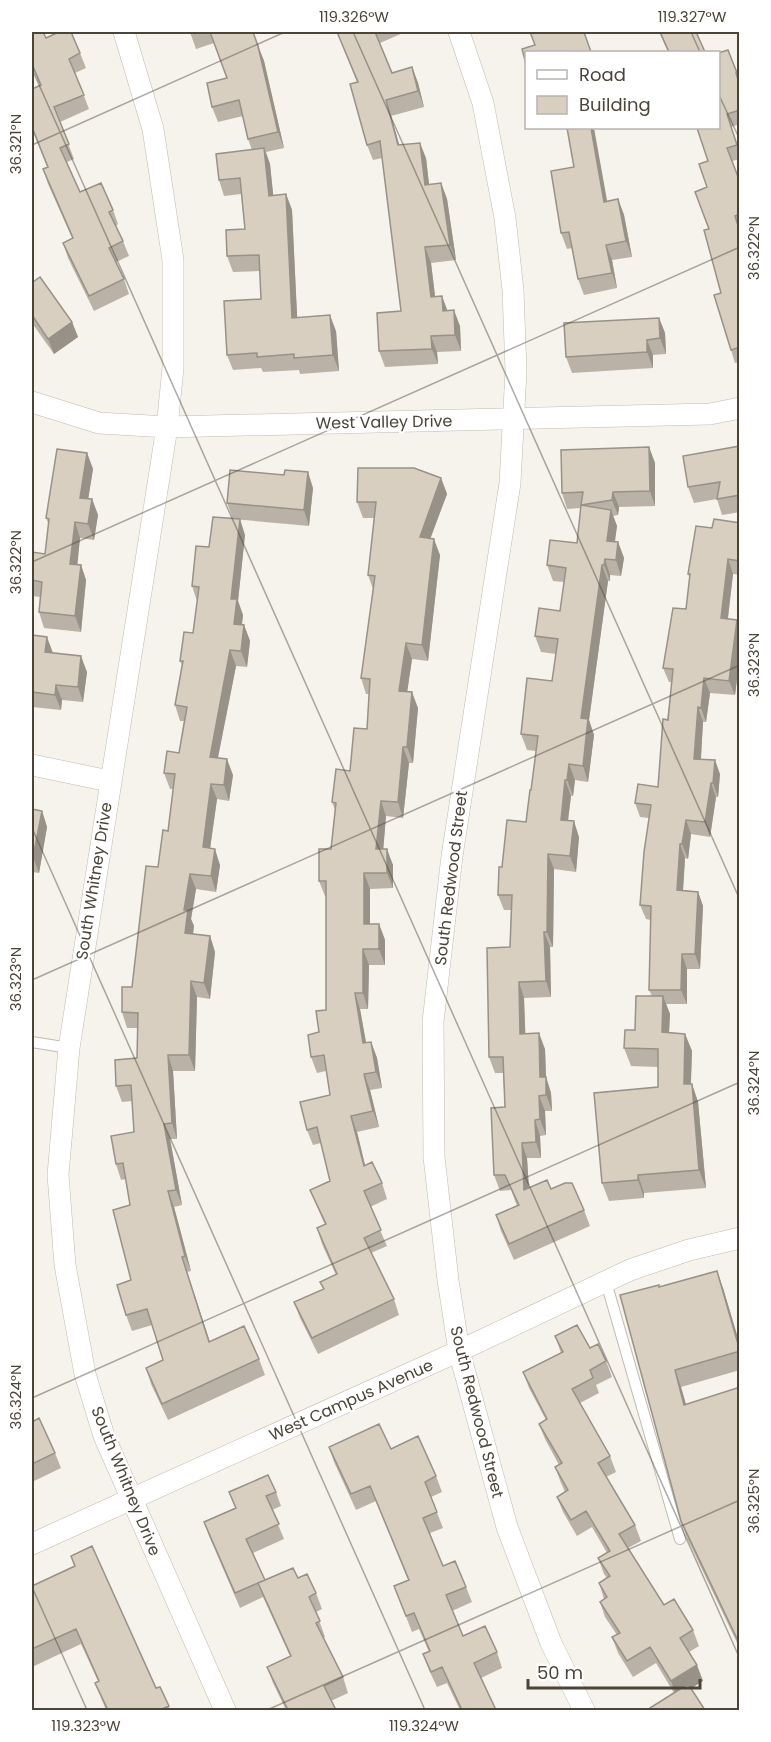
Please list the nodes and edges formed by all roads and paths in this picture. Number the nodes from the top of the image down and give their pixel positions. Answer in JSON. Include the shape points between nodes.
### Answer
{"nodes":[{"id":1,"x":124,"y":32,"type":"edge"},
{"id":2,"x":459,"y":32,"type":"edge"},
{"id":3,"x":32,"y":402,"type":"edge"},
{"id":4,"x":740,"y":408,"type":"edge"},
{"id":5,"x":513,"y":418,"type":"junction"},
{"id":6,"x":167,"y":427,"type":"junction"},
{"id":7,"x":32,"y":765,"type":"edge"},
{"id":8,"x":110,"y":781,"type":"junction"},
{"id":9,"x":32,"y":1042,"type":"edge"},
{"id":10,"x":69,"y":1048,"type":"junction"},
{"id":11,"x":740,"y":1238,"type":"edge"},
{"id":12,"x":606,"y":1282,"type":"junction"},
{"id":13,"x":459,"y":1351,"type":"junction"},
{"id":14,"x":131,"y":1500,"type":"junction"},
{"id":15,"x":680,"y":1539,"type":"edge"},
{"id":16,"x":32,"y":1544,"type":"edge"},
{"id":17,"x":225,"y":1710,"type":"edge"},
{"id":18,"x":584,"y":1710,"type":"edge"}],
"edges":[{"from":1,"to":6,"type":"street","name":"South Whitney Drive","via":[[153,129],[173,260],[173,368]]},
{"from":2,"to":5,"type":"street","name":"South Redwood Street","via":[[483,103],[505,218],[515,336]]},
{"from":3,"to":6,"type":"street","name":"West Valley Drive","via":[[99,423]]},
{"from":4,"to":5,"type":"street","name":"West Valley Drive","via":[[710,414]]},
{"from":5,"to":6,"type":"street","name":"West Valley Drive"},
{"from":5,"to":13,"type":"street","name":"South Redwood Street","via":[[510,483],[452,856],[433,1022],[434,1157]]},
{"from":6,"to":8,"type":"street","name":"South Whitney Drive"},
{"from":7,"to":8,"type":"street"},
{"from":8,"to":10,"type":"street","name":"South Whitney Drive"},
{"from":9,"to":10,"type":"lane"},
{"from":10,"to":14,"type":"street","name":"South Whitney Drive","via":[[58,1175],[64,1266],[85,1374],[104,1436]]},
{"from":11,"to":12,"type":"street","name":"West Campus Avenue","via":[[689,1250]]},
{"from":12,"to":13,"type":"street","name":"West Campus Avenue"},
{"from":12,"to":15,"type":"lane"},
{"from":13,"to":14,"type":"street","name":"West Campus Avenue"},
{"from":13,"to":18,"type":"street","name":"South Redwood Street","via":[[507,1527],[550,1643]]},
{"from":14,"to":16,"type":"street","name":"West Campus Avenue"},
{"from":14,"to":17,"type":"street","name":"South Whitney Drive"}]}
